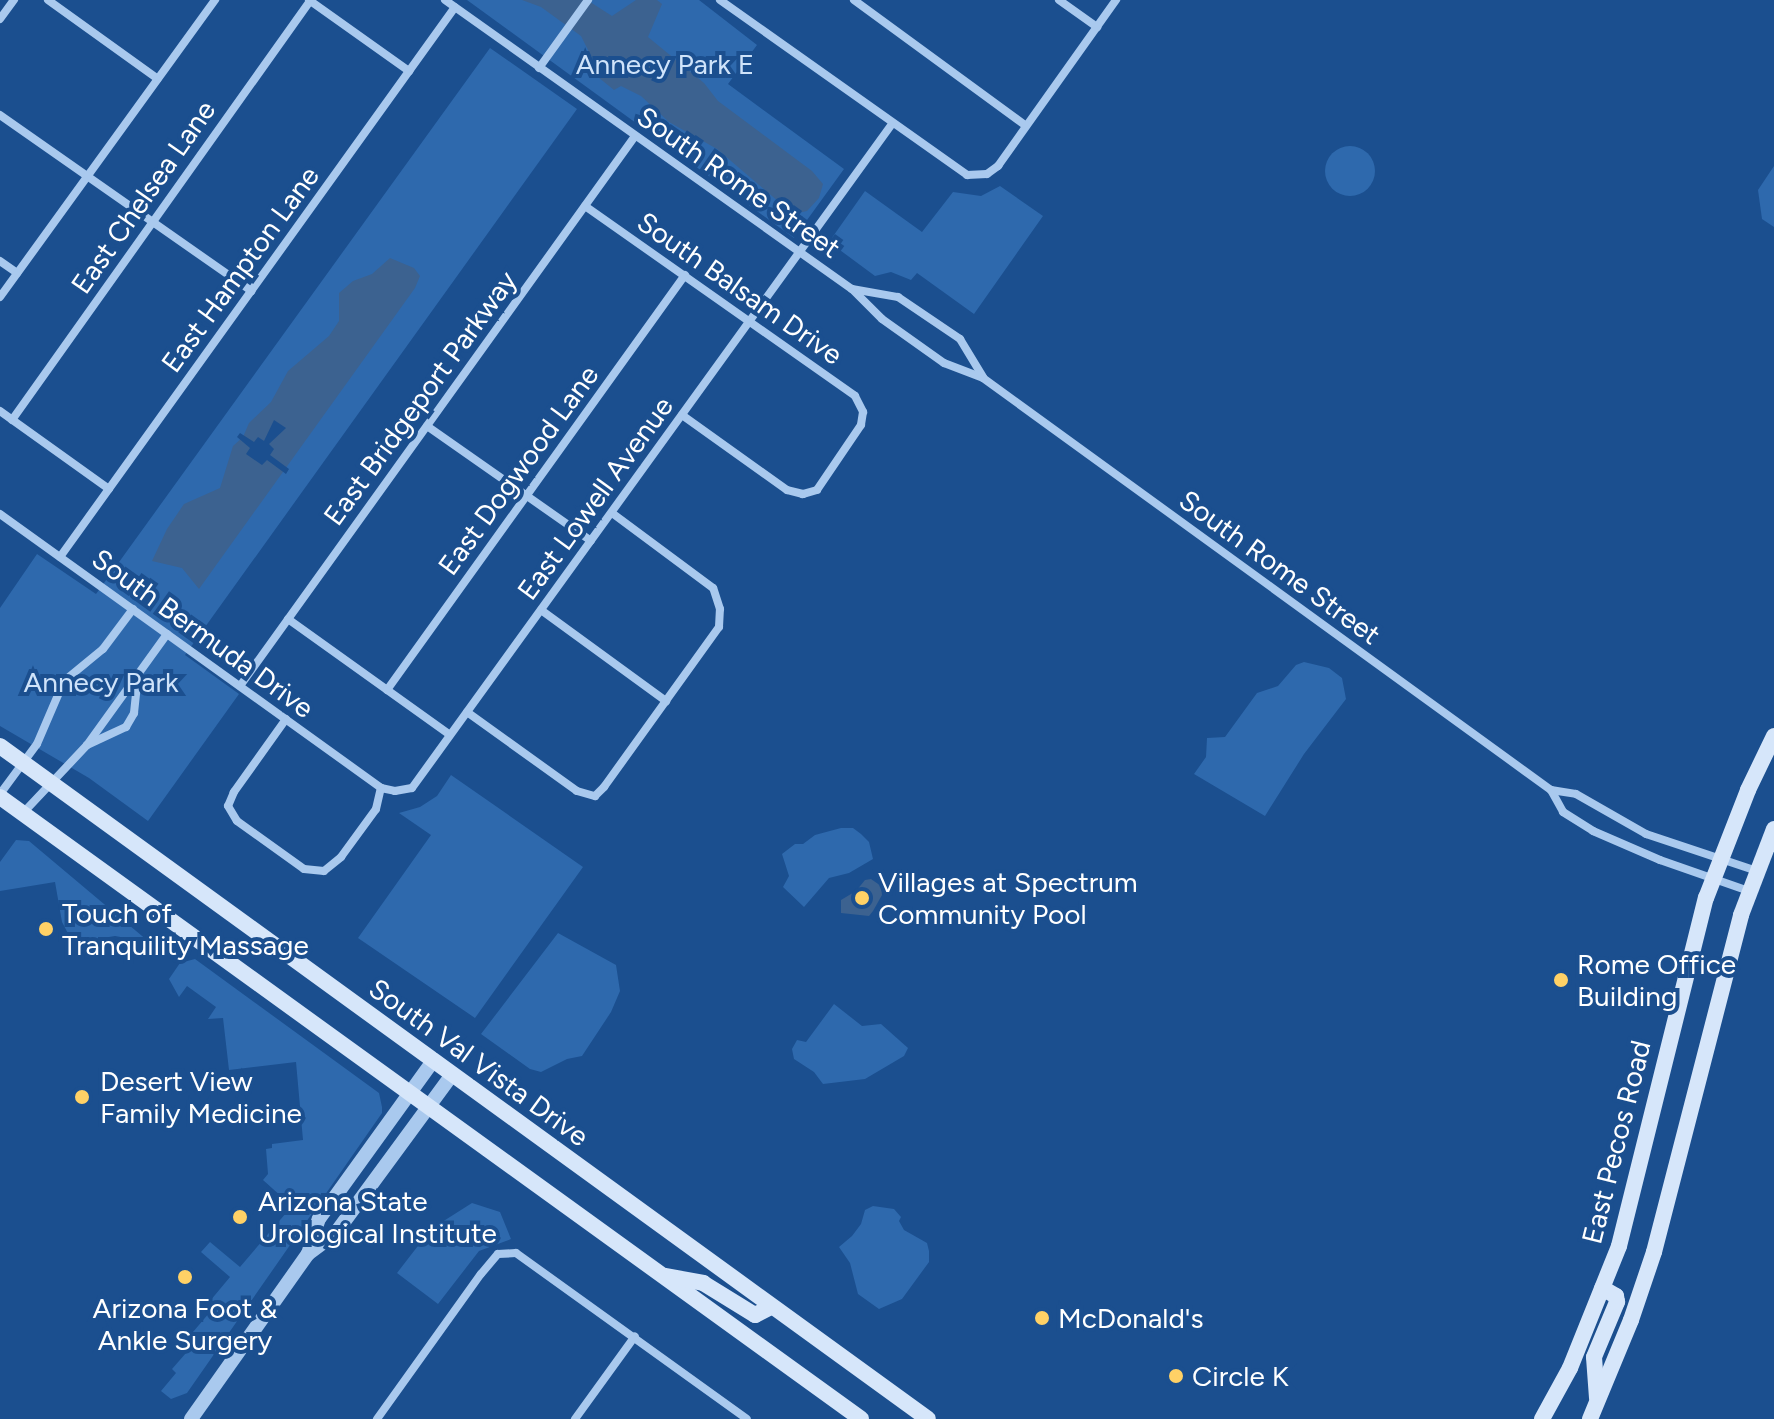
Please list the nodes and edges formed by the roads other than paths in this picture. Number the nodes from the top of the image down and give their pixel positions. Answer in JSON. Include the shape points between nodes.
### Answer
{"nodes":[{"id":1,"x":14,"y":0,"type":"edge"},
{"id":2,"x":48,"y":0,"type":"edge"},
{"id":3,"x":215,"y":0,"type":"edge"},
{"id":4,"x":310,"y":0,"type":"edge"},
{"id":5,"x":445,"y":0,"type":"edge"},
{"id":6,"x":588,"y":0,"type":"edge"},
{"id":7,"x":720,"y":0,"type":"edge"},
{"id":8,"x":854,"y":0,"type":"edge"},
{"id":9,"x":1059,"y":0,"type":"edge"},
{"id":10,"x":1116,"y":0,"type":"edge"},
{"id":11,"x":455,"y":7,"type":"junction"},
{"id":12,"x":0,"y":19,"type":"edge"},
{"id":13,"x":1097,"y":27,"type":"junction"},
{"id":14,"x":539,"y":68,"type":"junction"},
{"id":15,"x":409,"y":71,"type":"junction"},
{"id":16,"x":158,"y":79,"type":"junction"},
{"id":17,"x":0,"y":115,"type":"edge"},
{"id":18,"x":892,"y":124,"type":"junction"},
{"id":19,"x":1026,"y":126,"type":"junction"},
{"id":20,"x":635,"y":136,"type":"junction"},
{"id":21,"x":87,"y":177,"type":"junction"},
{"id":22,"x":585,"y":206,"type":"junction"},
{"id":23,"x":152,"y":221,"type":"junction"},
{"id":24,"x":801,"y":252,"type":"junction"},
{"id":25,"x":0,"y":261,"type":"edge"},
{"id":26,"x":17,"y":273,"type":"junction"},
{"id":27,"x":685,"y":275,"type":"junction"},
{"id":28,"x":852,"y":289,"type":"junction"},
{"id":29,"x":251,"y":291,"type":"junction"},
{"id":30,"x":0,"y":297,"type":"edge"},
{"id":31,"x":750,"y":322,"type":"junction"},
{"id":32,"x":983,"y":378,"type":"junction"},
{"id":33,"x":0,"y":411,"type":"edge"},
{"id":34,"x":682,"y":415,"type":"junction"},
{"id":35,"x":12,"y":420,"type":"junction"},
{"id":36,"x":427,"y":426,"type":"junction"},
{"id":37,"x":109,"y":489,"type":"junction"},
{"id":38,"x":526,"y":496,"type":"junction"},
{"id":39,"x":612,"y":513,"type":"junction"},
{"id":40,"x":0,"y":514,"type":"edge"},
{"id":41,"x":591,"y":541,"type":"junction"},
{"id":42,"x":60,"y":557,"type":"junction"},
{"id":43,"x":133,"y":609,"type":"junction"},
{"id":44,"x":541,"y":610,"type":"junction"},
{"id":45,"x":288,"y":619,"type":"junction"},
{"id":46,"x":167,"y":634,"type":"junction"},
{"id":47,"x":138,"y":674,"type":"junction"},
{"id":48,"x":240,"y":686,"type":"junction"},
{"id":49,"x":387,"y":690,"type":"junction"},
{"id":50,"x":666,"y":701,"type":"junction"},
{"id":51,"x":467,"y":712,"type":"junction"},
{"id":52,"x":286,"y":719,"type":"junction"},
{"id":53,"x":450,"y":735,"type":"junction"},
{"id":54,"x":1774,"y":736,"type":"edge"},
{"id":55,"x":87,"y":745,"type":"junction"},
{"id":56,"x":0,"y":746,"type":"edge"},
{"id":57,"x":23,"y":763,"type":"junction"},
{"id":58,"x":52,"y":784,"type":"junction"},
{"id":59,"x":381,"y":788,"type":"junction"},
{"id":60,"x":1551,"y":790,"type":"junction"},
{"id":61,"x":0,"y":796,"type":"edge"},
{"id":62,"x":23,"y":814,"type":"junction"},
{"id":63,"x":1774,"y":829,"type":"edge"},
{"id":64,"x":1720,"y":858,"type":"junction"},
{"id":65,"x":1757,"y":871,"type":"junction"},
{"id":66,"x":1712,"y":878,"type":"junction"},
{"id":67,"x":1749,"y":891,"type":"junction"},
{"id":68,"x":433,"y":1061,"type":"junction"},
{"id":69,"x":452,"y":1075,"type":"junction"},
{"id":70,"x":409,"y":1093,"type":"junction"},
{"id":71,"x":428,"y":1107,"type":"junction"},
{"id":72,"x":308,"y":1254,"type":"junction"},
{"id":73,"x":656,"y":1274,"type":"junction"},
{"id":74,"x":1602,"y":1288,"type":"junction"},
{"id":75,"x":771,"y":1307,"type":"junction"},
{"id":76,"x":635,"y":1336,"type":"junction"},
{"id":77,"x":1594,"y":1411,"type":"edge"},
{"id":78,"x":191,"y":1419,"type":"edge"},
{"id":79,"x":377,"y":1419,"type":"edge"},
{"id":80,"x":575,"y":1419,"type":"edge"},
{"id":81,"x":747,"y":1419,"type":"edge"},
{"id":82,"x":861,"y":1419,"type":"edge"},
{"id":83,"x":928,"y":1419,"type":"edge"},
{"id":84,"x":1542,"y":1419,"type":"edge"}],
"edges":[{"from":1,"to":12,"type":"street"},
{"from":2,"to":16,"type":"street"},
{"from":3,"to":16,"type":"street"},
{"from":4,"to":15,"type":"street"},
{"from":4,"to":23,"type":"street","name":"East Chelsea Lane"},
{"from":5,"to":11,"type":"street","name":"South Rome Street"},
{"from":6,"to":14,"type":"street"},
{"from":7,"to":18,"type":"street"},
{"from":8,"to":19,"type":"street"},
{"from":9,"to":13,"type":"street"},
{"from":10,"to":13,"type":"street"},
{"from":11,"to":14,"type":"street","name":"South Rome Street"},
{"from":11,"to":15,"type":"street","name":"East Hampton Lane"},
{"from":13,"to":19,"type":"street"},
{"from":14,"to":20,"type":"street","name":"South Rome Street"},
{"from":15,"to":29,"type":"street","name":"East Hampton Lane"},
{"from":16,"to":21,"type":"street"},
{"from":17,"to":21,"type":"street"},
{"from":18,"to":19,"type":"street","via":[[967,175],[987,174],[998,166]]},
{"from":18,"to":24,"type":"street","name":"East Lowell Avenue"},
{"from":20,"to":22,"type":"street","name":"East Bridgeport Parkway"},
{"from":20,"to":24,"type":"street","name":"South Rome Street"},
{"from":21,"to":23,"type":"street"},
{"from":21,"to":26,"type":"street"},
{"from":22,"to":27,"type":"street","name":"South Balsam Drive"},
{"from":22,"to":36,"type":"street","name":"East Bridgeport Parkway"},
{"from":23,"to":29,"type":"street"},
{"from":23,"to":35,"type":"street","name":"East Chelsea Lane"},
{"from":24,"to":28,"type":"street","name":"South Rome Street"},
{"from":24,"to":31,"type":"street","name":"East Lowell Avenue"},
{"from":25,"to":26,"type":"street"},
{"from":26,"to":30,"type":"street"},
{"from":27,"to":31,"type":"street","name":"South Balsam Drive"},
{"from":27,"to":38,"type":"street","name":"East Dogwood Lane"},
{"from":28,"to":32,"type":"street","name":"South Rome Street","via":[[882,319],[944,363]]},
{"from":28,"to":32,"type":"street","name":"South Rome Street","via":[[898,297],[960,339]]},
{"from":29,"to":37,"type":"street","name":"East Hampton Lane"},
{"from":31,"to":34,"type":"street","name":"East Lowell Avenue"},
{"from":31,"to":34,"type":"street","name":"South Balsam Drive","via":[[855,396],[863,412],[861,425],[817,490],[787,490]]},
{"from":32,"to":60,"type":"street","name":"South Rome Street"},
{"from":33,"to":35,"type":"street"},
{"from":34,"to":39,"type":"street","name":"East Lowell Avenue"},
{"from":35,"to":37,"type":"street"},
{"from":36,"to":38,"type":"street"},
{"from":36,"to":45,"type":"street","name":"East Bridgeport Parkway"},
{"from":37,"to":42,"type":"street","name":"East Hampton Lane"},
{"from":38,"to":41,"type":"street"},
{"from":38,"to":49,"type":"street","name":"East Dogwood Lane"},
{"from":39,"to":41,"type":"street","name":"East Lowell Avenue"},
{"from":39,"to":50,"type":"street","via":[[713,588],[720,609],[719,627]]},
{"from":40,"to":42,"type":"street","name":"South Bermuda Drive"},
{"from":41,"to":44,"type":"street","name":"East Lowell Avenue"},
{"from":42,"to":43,"type":"street","name":"South Bermuda Drive"},
{"from":43,"to":46,"type":"street","name":"South Bermuda Drive"},
{"from":43,"to":57,"type":"street","via":[[103,649],[64,681],[42,735]]},
{"from":44,"to":50,"type":"street"},
{"from":44,"to":51,"type":"street","name":"East Lowell Avenue"},
{"from":45,"to":48,"type":"street","name":"East Bridgeport Parkway"},
{"from":45,"to":49,"type":"street"},
{"from":46,"to":47,"type":"street"},
{"from":46,"to":48,"type":"street","name":"South Bermuda Drive"},
{"from":47,"to":55,"type":"street"},
{"from":47,"to":55,"type":"street","via":[[134,713],[126,727]]},
{"from":48,"to":52,"type":"street","name":"South Bermuda Drive"},
{"from":49,"to":53,"type":"street"},
{"from":50,"to":51,"type":"street","via":[[595,796],[577,791]]},
{"from":51,"to":53,"type":"street","name":"East Lowell Avenue"},
{"from":52,"to":59,"type":"street","name":"South Bermuda Drive"},
{"from":52,"to":59,"type":"street","via":[[234,792],[228,806],[237,821],[304,869],[324,871],[341,857],[376,809]]},
{"from":53,"to":59,"type":"street","name":"East Lowell Avenue","via":[[412,788]]},
{"from":54,"to":64,"type":"main road","name":"East Pecos Road"},
{"from":55,"to":58,"type":"street"},
{"from":56,"to":57,"type":"main road","name":"South Val Vista Drive"},
{"from":57,"to":58,"type":"main road","name":"South Val Vista Drive"},
{"from":57,"to":61,"type":"street"},
{"from":58,"to":62,"type":"street"},
{"from":58,"to":68,"type":"main road","name":"South Val Vista Drive"},
{"from":60,"to":64,"type":"street","name":"South Rome Street","via":[[1576,794],[1646,834]]},
{"from":60,"to":66,"type":"street","name":"South Rome Street","via":[[1563,812],[1593,831]]},
{"from":61,"to":62,"type":"main road"},
{"from":62,"to":70,"type":"main road"},
{"from":63,"to":65,"type":"main road"},
{"from":64,"to":65,"type":"street","name":"South Rome Street"},
{"from":64,"to":66,"type":"main road","name":"East Pecos Road"},
{"from":65,"to":67,"type":"main road"},
{"from":66,"to":67,"type":"street","name":"South Rome Street"},
{"from":66,"to":74,"type":"main road","name":"East Pecos Road","via":[[1648,1118],[1631,1204]]},
{"from":67,"to":77,"type":"main road","via":[[1654,1252]]},
{"from":68,"to":69,"type":"main road","name":"South Val Vista Drive"},
{"from":68,"to":70,"type":"street"},
{"from":69,"to":71,"type":"street"},
{"from":69,"to":75,"type":"main road","name":"South Val Vista Drive"},
{"from":70,"to":71,"type":"main road"},
{"from":70,"to":72,"type":"street","via":[[319,1219]]},
{"from":71,"to":72,"type":"street","via":[[335,1234]]},
{"from":71,"to":73,"type":"main road"},
{"from":72,"to":78,"type":"street"},
{"from":73,"to":75,"type":"main road","via":[[703,1283],[755,1315]]},
{"from":73,"to":82,"type":"main road"},
{"from":74,"to":77,"type":"main road","via":[[1617,1302],[1594,1357]]},
{"from":74,"to":84,"type":"main road","name":"East Pecos Road","via":[[1570,1368]]},
{"from":75,"to":83,"type":"main road","name":"South Val Vista Drive"},
{"from":76,"to":79,"type":"street","via":[[516,1253],[498,1254]]},
{"from":76,"to":80,"type":"street"},
{"from":76,"to":81,"type":"street"}]}
